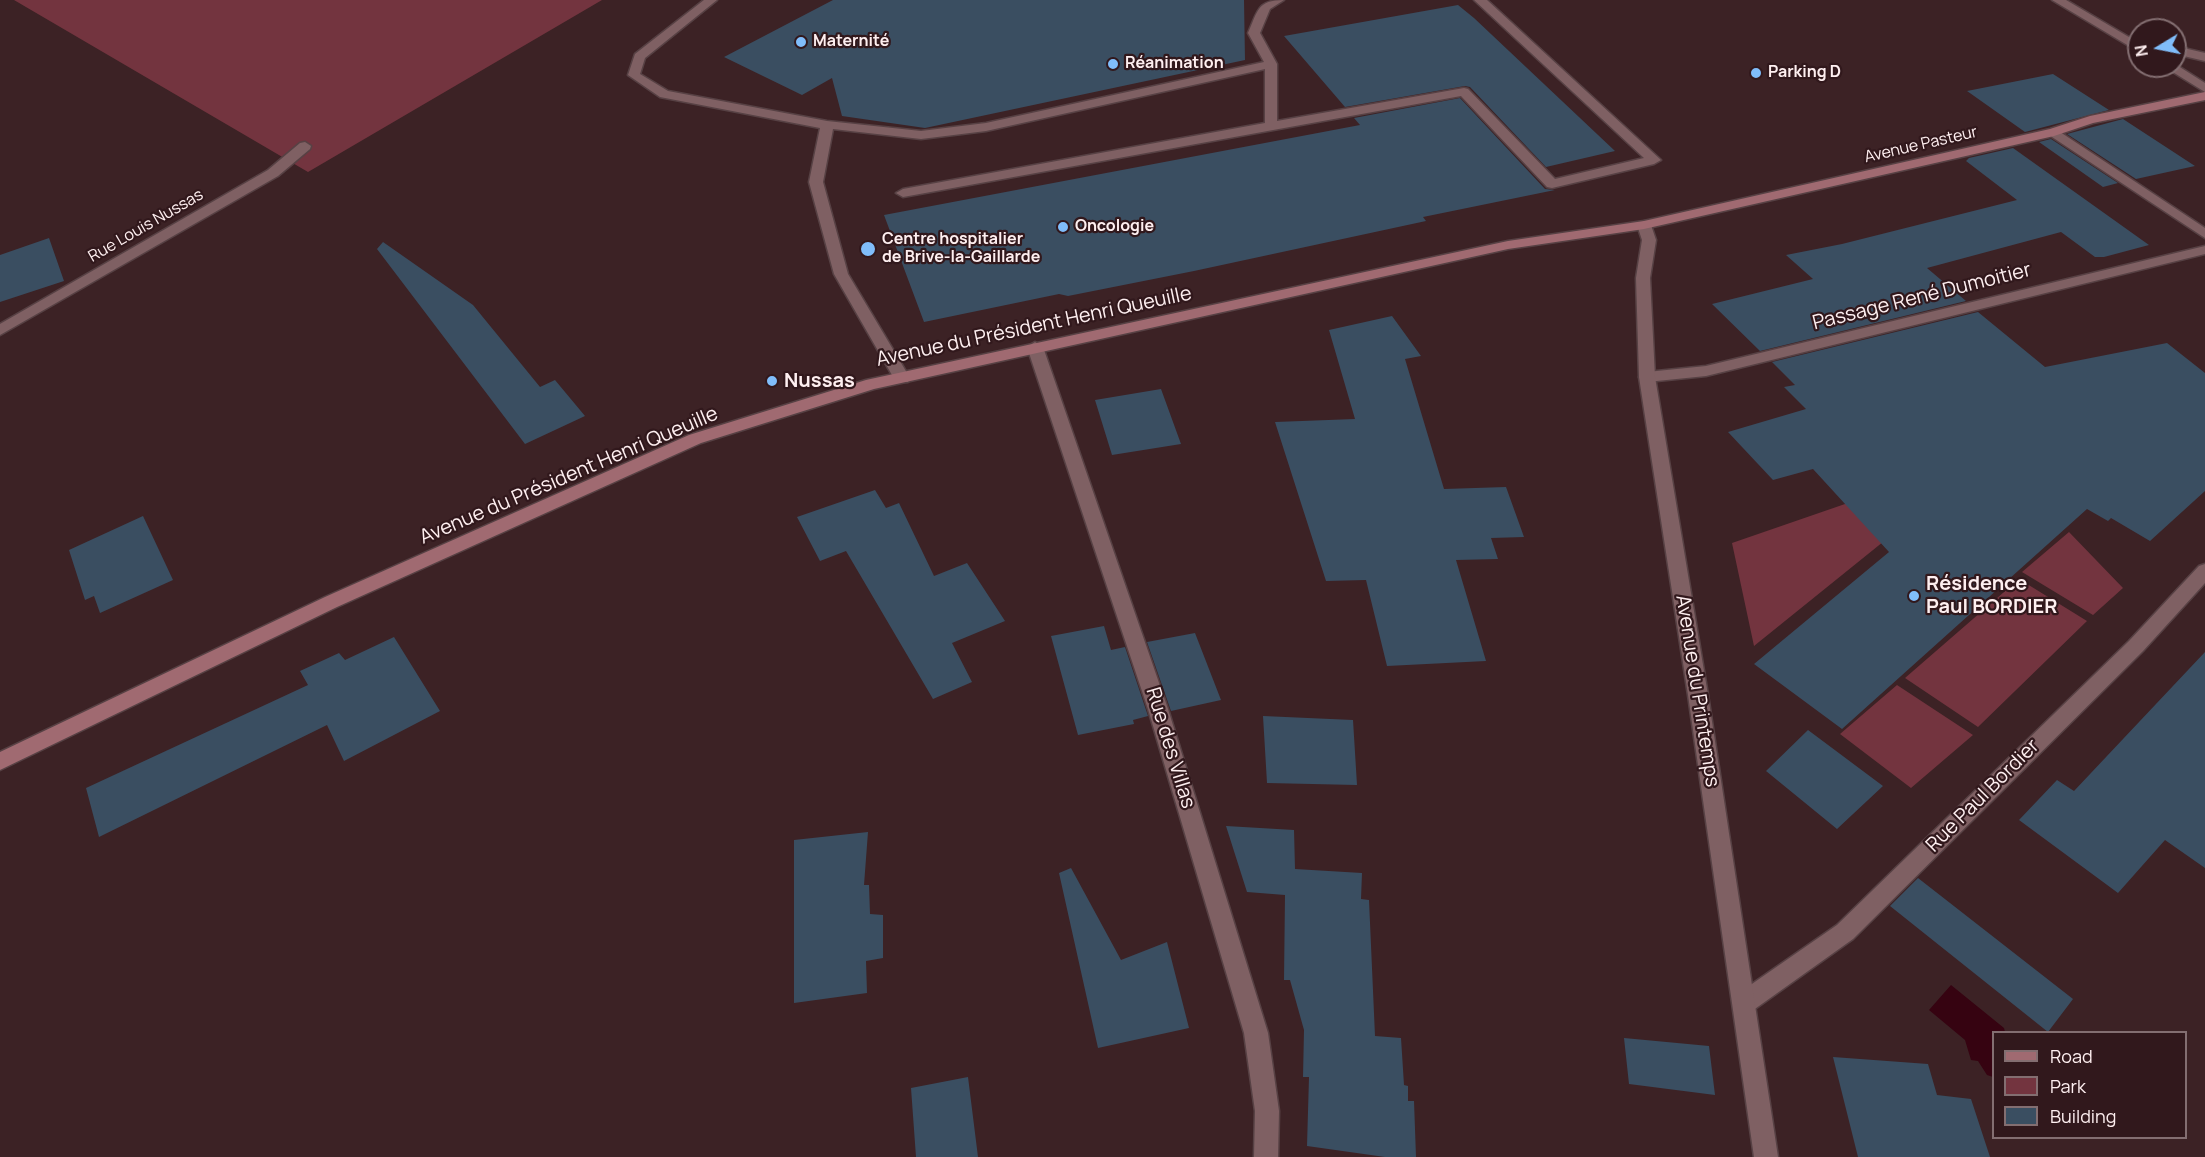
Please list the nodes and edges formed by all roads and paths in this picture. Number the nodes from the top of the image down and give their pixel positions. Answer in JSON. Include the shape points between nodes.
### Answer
{"nodes":[{"id":1,"x":711,"y":0,"type":"edge"},
{"id":2,"x":1278,"y":0,"type":"edge"},
{"id":3,"x":1480,"y":0,"type":"edge"},
{"id":4,"x":2058,"y":0,"type":"edge"},
{"id":5,"x":2123,"y":39,"type":"junction"},
{"id":6,"x":2127,"y":40,"type":"edge"},
{"id":7,"x":2127,"y":41,"type":"edge"},
{"id":8,"x":2187,"y":53,"type":"edge"},
{"id":9,"x":2205,"y":57,"type":"edge"},
{"id":10,"x":1271,"y":64,"type":"junction"},
{"id":11,"x":2187,"y":77,"type":"edge"},
{"id":12,"x":2205,"y":88,"type":"edge"},
{"id":13,"x":2205,"y":96,"type":"edge"},
{"id":14,"x":827,"y":125,"type":"junction"},
{"id":15,"x":1271,"y":126,"type":"junction"},
{"id":16,"x":2054,"y":132,"type":"junction"},
{"id":17,"x":304,"y":146,"type":"dead end"},
{"id":18,"x":903,"y":193,"type":"dead end"},
{"id":19,"x":1644,"y":225,"type":"junction"},
{"id":20,"x":2205,"y":234,"type":"edge"},
{"id":21,"x":2205,"y":250,"type":"edge"},
{"id":22,"x":0,"y":330,"type":"edge"},
{"id":23,"x":1035,"y":347,"type":"junction"},
{"id":24,"x":1647,"y":377,"type":"junction"},
{"id":25,"x":902,"y":378,"type":"junction"},
{"id":26,"x":2205,"y":571,"type":"edge"},
{"id":27,"x":0,"y":761,"type":"edge"},
{"id":28,"x":1744,"y":1003,"type":"junction"},
{"id":29,"x":1266,"y":1157,"type":"edge"},
{"id":30,"x":1766,"y":1157,"type":"edge"}],
"edges":[{"from":1,"to":14,"type":"street","via":[[639,57],[634,75],[664,94]]},
{"from":2,"to":10,"type":"street","via":[[1265,7],[1254,33]]},
{"from":3,"to":15,"type":"street","via":[[1654,160],[1552,184],[1464,92]]},
{"from":4,"to":5,"type":"street"},
{"from":5,"to":6,"type":"street"},
{"from":5,"to":7,"type":"street"},
{"from":8,"to":9,"type":"street"},
{"from":10,"to":14,"type":"street","via":[[986,127],[921,135]]},
{"from":10,"to":15,"type":"street"},
{"from":11,"to":12,"type":"street"},
{"from":13,"to":16,"type":"main road","name":"Avenue Pasteur","via":[[2090,120]]},
{"from":14,"to":25,"type":"street","via":[[816,182],[841,274]]},
{"from":15,"to":18,"type":"street"},
{"from":16,"to":19,"type":"main road","name":"Avenue Pasteur"},
{"from":16,"to":20,"type":"street"},
{"from":17,"to":22,"type":"street","name":"Rue Louis Nussas","via":[[273,173]]},
{"from":19,"to":23,"type":"main road","name":"Avenue du Président Henri Queuille","via":[[1508,245]]},
{"from":19,"to":24,"type":"street","name":"Avenue du Printemps","via":[[1649,240],[1643,278]]},
{"from":21,"to":24,"type":"street","name":"Passage René Dumoitier","via":[[1706,371]]},
{"from":23,"to":25,"type":"main road","name":"Avenue du Président Henri Queuille"},
{"from":23,"to":29,"type":"street","name":"Rue des Villas","via":[[1158,710],[1256,1033],[1267,1111]]},
{"from":24,"to":28,"type":"street","name":"Avenue du Printemps"},
{"from":25,"to":27,"type":"main road","name":"Avenue du Président Henri Queuille","via":[[695,440],[331,602]]},
{"from":26,"to":28,"type":"street","name":"Rue Paul Bordier","via":[[2136,645],[1845,932]]},
{"from":28,"to":30,"type":"street","name":"Avenue du Printemps"}]}
